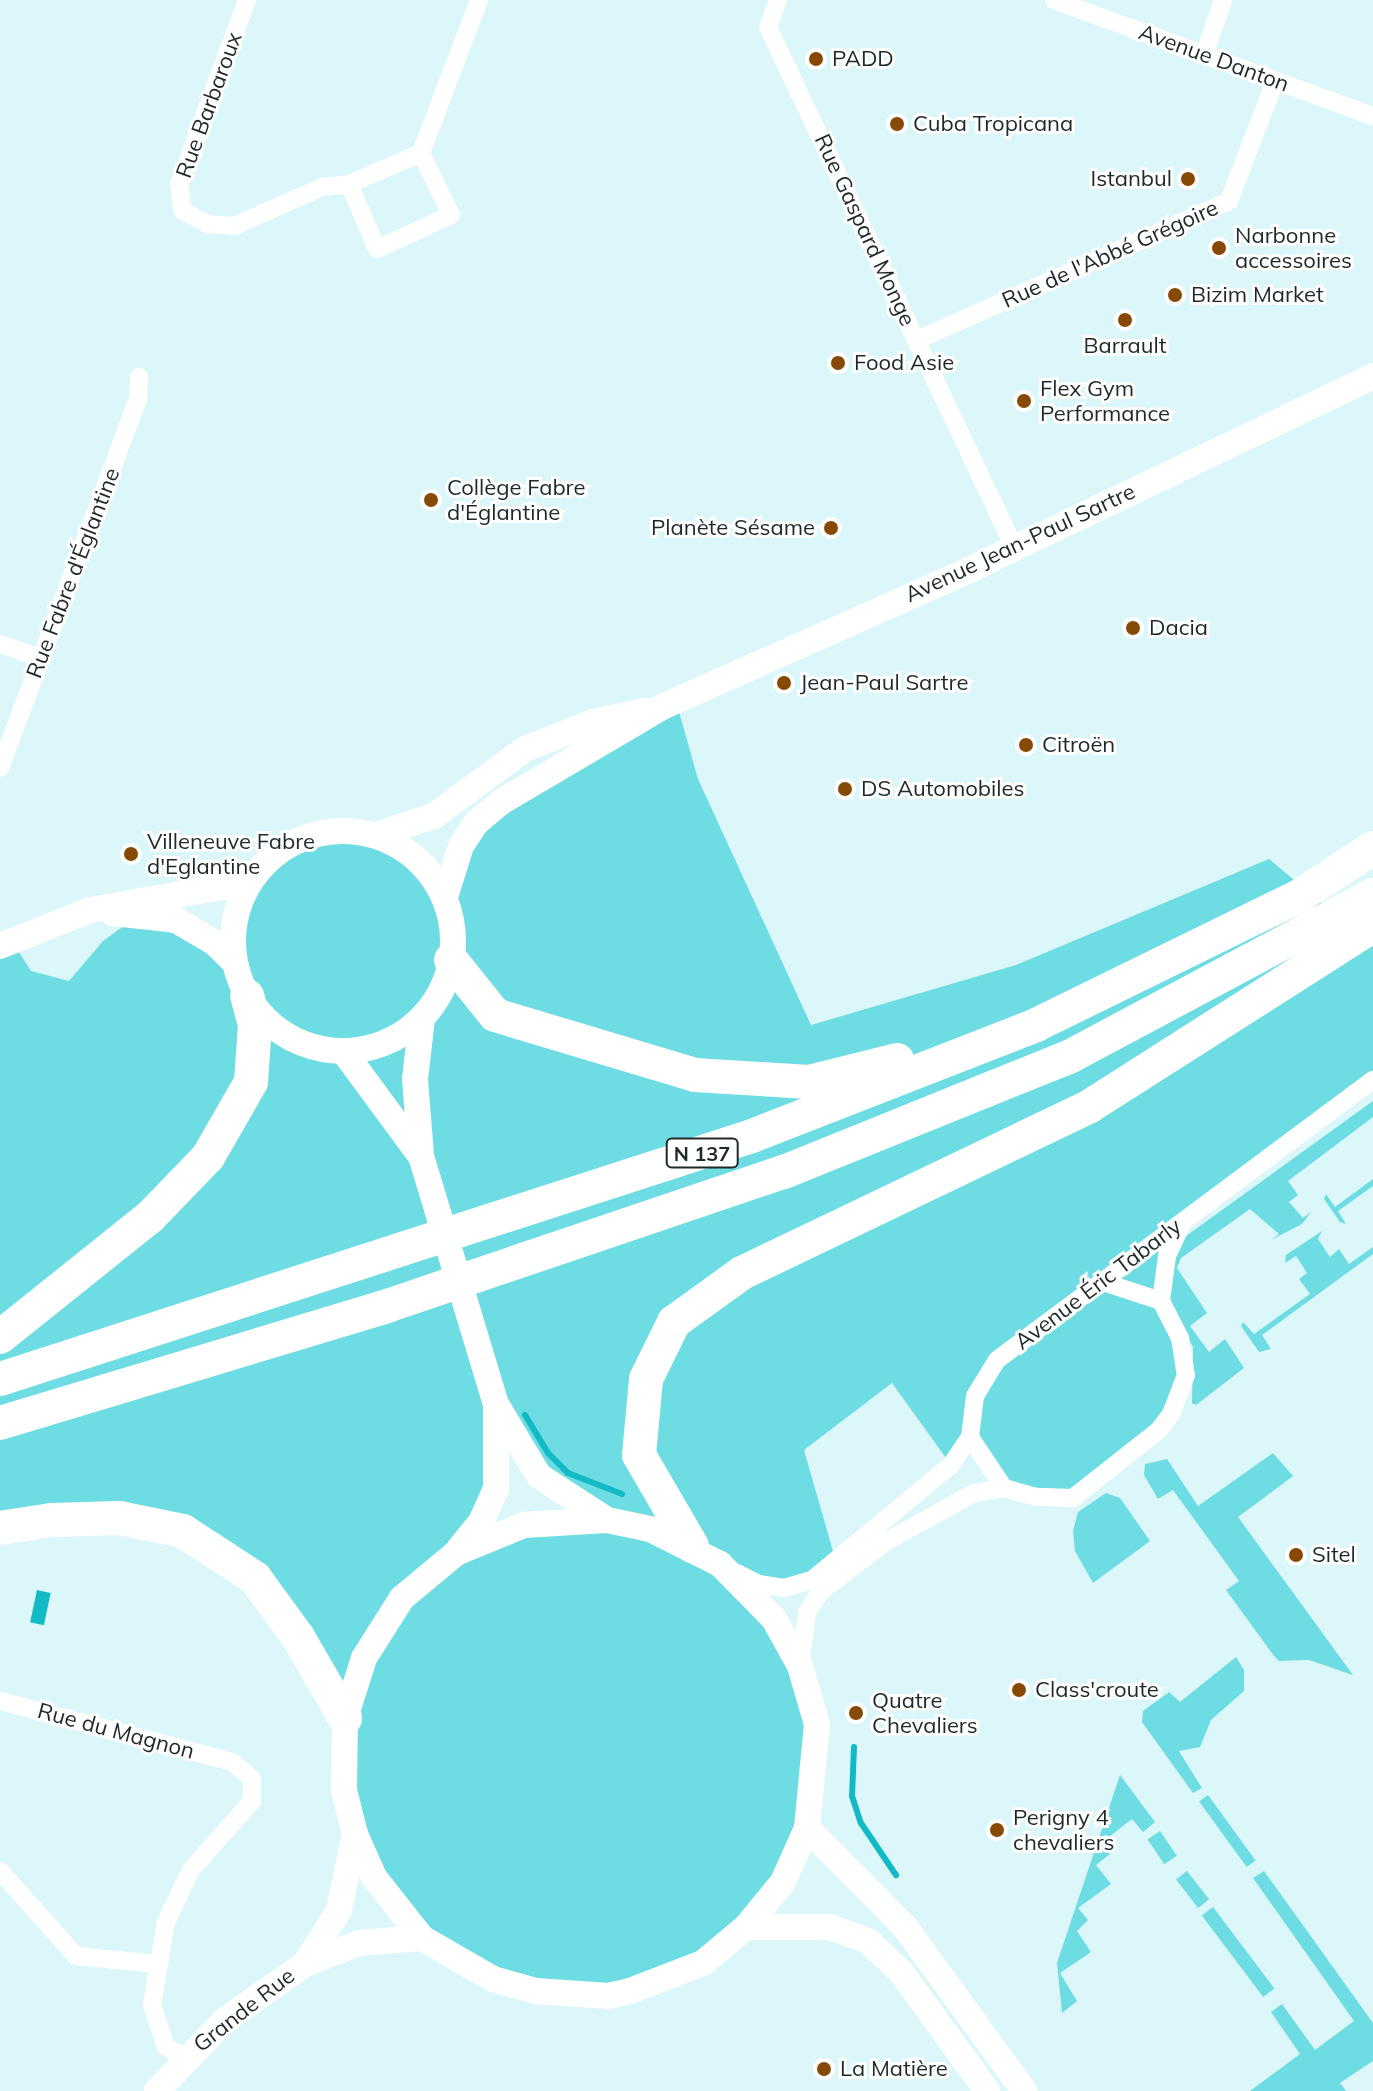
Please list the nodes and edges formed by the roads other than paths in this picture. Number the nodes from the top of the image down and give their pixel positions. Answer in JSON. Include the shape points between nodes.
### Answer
{"nodes":[{"id":1,"x":247,"y":0,"type":"edge"},
{"id":2,"x":479,"y":0,"type":"edge"},
{"id":3,"x":778,"y":0,"type":"edge"},
{"id":4,"x":1054,"y":0,"type":"edge"},
{"id":5,"x":1223,"y":0,"type":"edge"},
{"id":6,"x":1204,"y":55,"type":"junction"},
{"id":7,"x":1275,"y":81,"type":"junction"},
{"id":8,"x":1373,"y":116,"type":"edge"},
{"id":9,"x":421,"y":153,"type":"junction"},
{"id":10,"x":349,"y":184,"type":"junction"},
{"id":11,"x":917,"y":340,"type":"junction"},
{"id":12,"x":1373,"y":376,"type":"edge"},
{"id":13,"x":139,"y":377,"type":"dead end"},
{"id":14,"x":1014,"y":547,"type":"junction"},
{"id":15,"x":0,"y":644,"type":"edge"},
{"id":16,"x":41,"y":658,"type":"junction"},
{"id":17,"x":664,"y":706,"type":"junction"},
{"id":18,"x":0,"y":768,"type":"edge"},
{"id":19,"x":375,"y":835,"type":"junction"},
{"id":20,"x":1373,"y":848,"type":"edge"},
{"id":21,"x":250,"y":882,"type":"junction"},
{"id":22,"x":1373,"y":895,"type":"edge"},
{"id":23,"x":445,"y":897,"type":"junction"},
{"id":24,"x":90,"y":910,"type":"junction"},
{"id":25,"x":1373,"y":926,"type":"edge"},
{"id":26,"x":0,"y":946,"type":"edge"},
{"id":27,"x":451,"y":960,"type":"junction"},
{"id":28,"x":234,"y":962,"type":"junction"},
{"id":29,"x":247,"y":996,"type":"junction"},
{"id":30,"x":422,"y":1018,"type":"junction"},
{"id":31,"x":1036,"y":1025,"type":"junction"},
{"id":32,"x":344,"y":1052,"type":"junction"},
{"id":33,"x":1373,"y":1080,"type":"edge"},
{"id":34,"x":421,"y":1156,"type":"junction"},
{"id":35,"x":1184,"y":1220,"type":"junction"},
{"id":36,"x":1103,"y":1282,"type":"junction"},
{"id":37,"x":1161,"y":1301,"type":"junction"},
{"id":38,"x":0,"y":1337,"type":"edge"},
{"id":39,"x":0,"y":1379,"type":"edge"},
{"id":40,"x":496,"y":1404,"type":"junction"},
{"id":41,"x":0,"y":1423,"type":"edge"},
{"id":42,"x":970,"y":1437,"type":"junction"},
{"id":43,"x":1004,"y":1488,"type":"junction"},
{"id":44,"x":607,"y":1520,"type":"junction"},
{"id":45,"x":0,"y":1528,"type":"edge"},
{"id":46,"x":456,"y":1553,"type":"junction"},
{"id":47,"x":706,"y":1555,"type":"junction"},
{"id":48,"x":800,"y":1666,"type":"junction"},
{"id":49,"x":0,"y":1701,"type":"edge"},
{"id":50,"x":345,"y":1718,"type":"junction"},
{"id":51,"x":252,"y":1801,"type":"joint"},
{"id":52,"x":807,"y":1828,"type":"junction"},
{"id":53,"x":355,"y":1834,"type":"junction"},
{"id":54,"x":0,"y":1871,"type":"edge"},
{"id":55,"x":746,"y":1927,"type":"junction"},
{"id":56,"x":422,"y":1938,"type":"junction"},
{"id":57,"x":159,"y":1964,"type":"junction"},
{"id":58,"x":305,"y":1964,"type":"junction"},
{"id":59,"x":184,"y":2057,"type":"junction"},
{"id":60,"x":157,"y":2091,"type":"edge"},
{"id":61,"x":987,"y":2091,"type":"edge"},
{"id":62,"x":1024,"y":2091,"type":"edge"}],
"edges":[{"from":1,"to":10,"type":"street","name":"Rue Barbaroux","via":[[179,184],[183,211],[207,224],[234,226],[322,187]]},
{"from":2,"to":9,"type":"street"},
{"from":3,"to":11,"type":"street","name":"Rue Gaspard Monge","via":[[768,27]]},
{"from":4,"to":6,"type":"street","name":"Avenue Danton"},
{"from":5,"to":6,"type":"street"},
{"from":6,"to":7,"type":"street","name":"Avenue Danton"},
{"from":7,"to":8,"type":"street","name":"Avenue Danton"},
{"from":7,"to":11,"type":"street","name":"Rue de l'Abbé Grégoire","via":[[1229,201]]},
{"from":9,"to":10,"type":"street"},
{"from":9,"to":10,"type":"street","via":[[451,215],[377,249]]},
{"from":11,"to":14,"type":"street","name":"Rue Gaspard Monge"},
{"from":12,"to":14,"type":"main road","name":"Avenue Jean-Paul Sartre"},
{"from":13,"to":16,"type":"street","name":"Rue Fabre d'Églantine","via":[[138,399]]},
{"from":14,"to":17,"type":"main road","name":"Avenue Jean-Paul Sartre"},
{"from":15,"to":16,"type":"street"},
{"from":16,"to":18,"type":"street","name":"Rue Fabre d'Églantine"},
{"from":17,"to":19,"type":"main road","name":"Avenue Jean-Paul Sartre","via":[[593,722],[525,749],[434,816]]},
{"from":17,"to":23,"type":"main road","name":"Avenue Jean-Paul Sartre","via":[[501,802],[476,823],[461,846]]},
{"from":19,"to":21,"type":"main road","via":[[348,831],[301,839],[276,854]]},
{"from":19,"to":23,"type":"main road","via":[[414,858]]},
{"from":20,"to":31,"type":"highway","number":"N 137","via":[[1301,895]]},
{"from":21,"to":24,"type":"main road"},
{"from":21,"to":28,"type":"main road","via":[[234,927]]},
{"from":22,"to":41,"type":"highway","number":"N 137","via":[[1071,1056],[784,1172],[390,1305]]},
{"from":23,"to":27,"type":"main road"},
{"from":24,"to":26,"type":"main road"},
{"from":24,"to":28,"type":"main road","via":[[176,920],[215,943]]},
{"from":25,"to":47,"type":"highway","via":[[1090,1106],[742,1273],[674,1322],[646,1379],[639,1455]]},
{"from":27,"to":30,"type":"main road","via":[[441,991]]},
{"from":27,"to":31,"type":"highway","via":[[495,1015],[695,1075],[809,1082]]},
{"from":28,"to":29,"type":"main road"},
{"from":29,"to":32,"type":"main road","via":[[288,1037]]},
{"from":29,"to":38,"type":"highway","via":[[255,1025],[251,1082],[208,1157],[150,1217]]},
{"from":30,"to":32,"type":"main road","via":[[399,1036]]},
{"from":30,"to":34,"type":"main road","via":[[415,1079]]},
{"from":31,"to":39,"type":"highway","number":"N 137","via":[[752,1136]]},
{"from":32,"to":34,"type":"main road"},
{"from":33,"to":35,"type":"street","name":"Avenue Éric Tabarly"},
{"from":34,"to":40,"type":"main road"},
{"from":35,"to":36,"type":"street","name":"Avenue Éric Tabarly"},
{"from":35,"to":37,"type":"street","via":[[1167,1256]]},
{"from":36,"to":37,"type":"street"},
{"from":36,"to":42,"type":"street","name":"Avenue Éric Tabarly","via":[[997,1360],[975,1396]]},
{"from":37,"to":43,"type":"street","via":[[1180,1338],[1186,1375],[1159,1430],[1073,1498],[1036,1497]]},
{"from":40,"to":44,"type":"main road","via":[[539,1476]]},
{"from":40,"to":46,"type":"main road","via":[[496,1489],[481,1522]]},
{"from":42,"to":43,"type":"street"},
{"from":42,"to":47,"type":"street","via":[[951,1465],[812,1580],[784,1588],[759,1584]]},
{"from":43,"to":48,"type":"street","via":[[974,1493],[887,1541],[820,1592],[807,1613]]},
{"from":44,"to":46,"type":"main road","via":[[524,1525]]},
{"from":44,"to":47,"type":"main road"},
{"from":45,"to":50,"type":"highway","via":[[119,1518],[183,1531],[255,1578],[298,1637]]},
{"from":46,"to":50,"type":"main road","via":[[402,1598],[364,1658]]},
{"from":47,"to":48,"type":"main road","via":[[774,1619]]},
{"from":48,"to":52,"type":"main road","via":[[817,1724]]},
{"from":49,"to":51,"type":"street","name":"Rue du Magnon","via":[[232,1762],[252,1779]]},
{"from":50,"to":53,"type":"main road","via":[[344,1790]]},
{"from":51,"to":57,"type":"street","name":"Grande Rue","via":[[191,1870],[166,1922]]},
{"from":52,"to":55,"type":"main road","via":[[783,1882]]},
{"from":52,"to":62,"type":"main road","via":[[905,1927]]},
{"from":53,"to":56,"type":"main road","via":[[374,1877]]},
{"from":53,"to":58,"type":"main road","name":"Grande Rue","via":[[339,1910]]},
{"from":54,"to":57,"type":"street","via":[[76,1956]]},
{"from":55,"to":56,"type":"main road","via":[[703,1963],[609,1996],[536,1991],[493,1979]]},
{"from":55,"to":61,"type":"main road","via":[[829,1927],[868,1941],[901,1972]]},
{"from":56,"to":58,"type":"main road","name":"Grande Rue","via":[[359,1943]]},
{"from":57,"to":59,"type":"street","name":"Grande Rue","via":[[152,2005],[166,2047]]},
{"from":58,"to":59,"type":"main road","name":"Grande Rue","via":[[225,2020]]},
{"from":59,"to":60,"type":"main road","name":"Grande Rue"}]}
